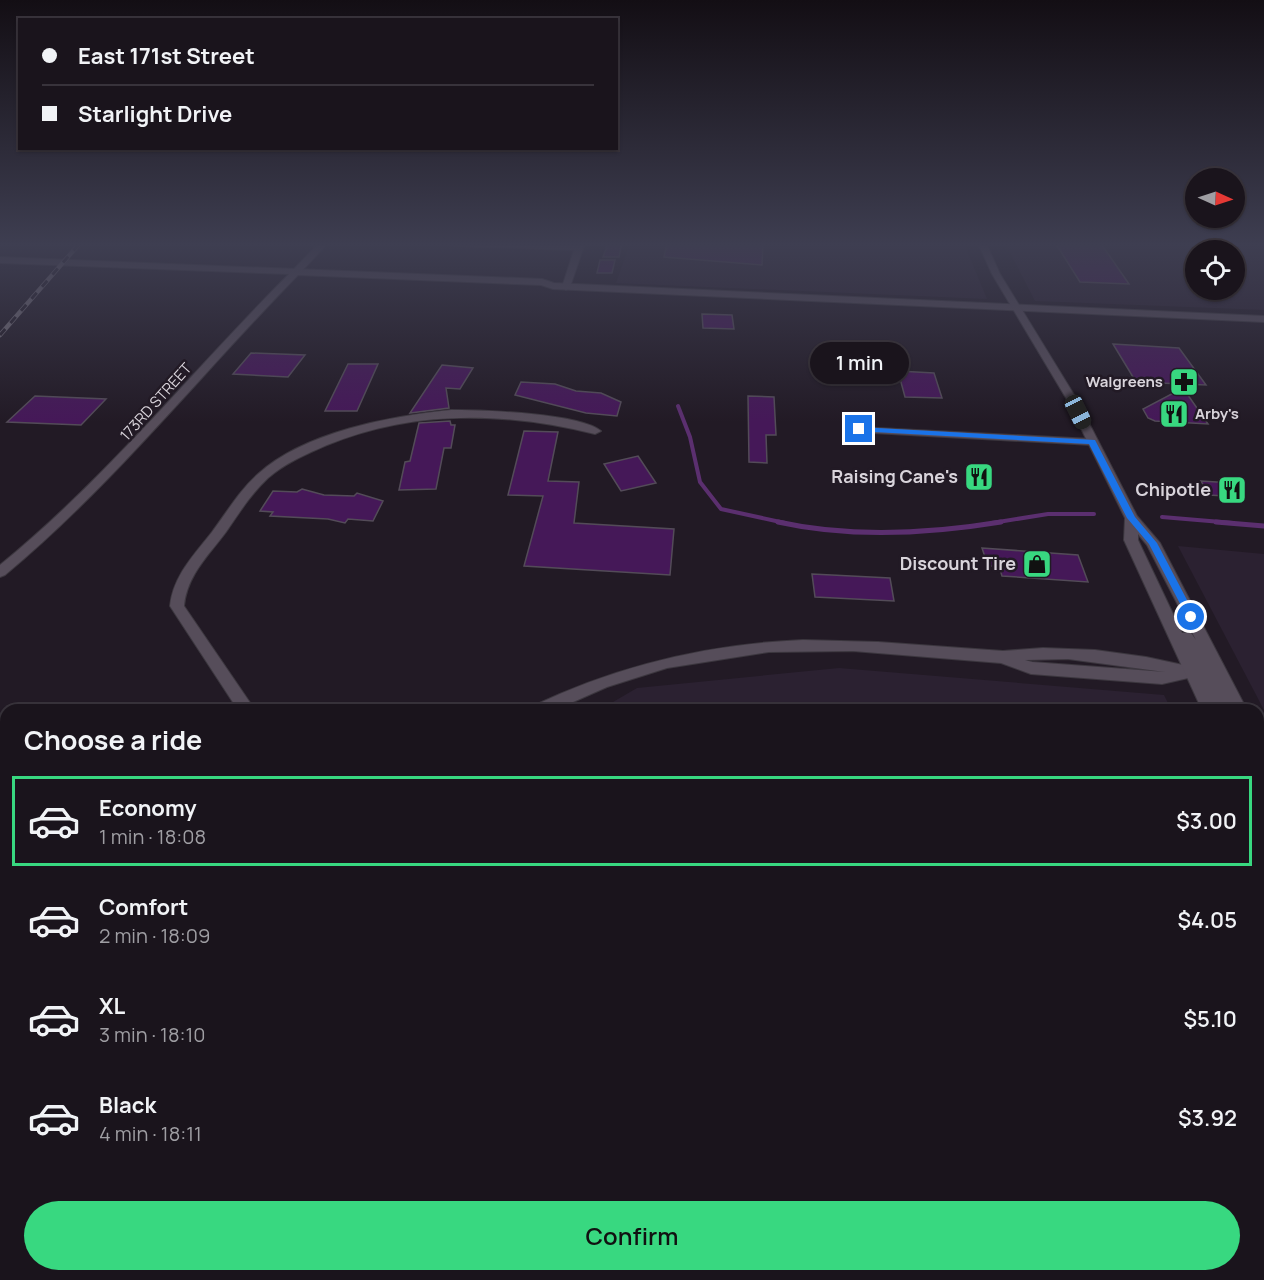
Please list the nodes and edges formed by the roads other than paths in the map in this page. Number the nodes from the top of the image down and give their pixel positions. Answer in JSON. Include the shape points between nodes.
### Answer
{"nodes":[{"id":1,"x":267,"y":303,"type":"edge"},
{"id":2,"x":904,"y":303,"type":"edge"},
{"id":3,"x":1014,"y":303,"type":"edge"},
{"id":4,"x":1017,"y":308,"type":"junction"},
{"id":5,"x":1264,"y":319,"type":"edge"},
{"id":6,"x":859,"y":429,"type":"dead end"},
{"id":7,"x":595,"y":431,"type":"dead end"},
{"id":8,"x":1092,"y":442,"type":"junction"},
{"id":9,"x":1131,"y":518,"type":"junction"},
{"id":10,"x":1140,"y":560,"type":"junction"},
{"id":11,"x":0,"y":572,"type":"edge"},
{"id":12,"x":1192,"y":672,"type":"junction"},
{"id":13,"x":1221,"y":675,"type":"junction"},
{"id":14,"x":243,"y":704,"type":"edge"},
{"id":15,"x":552,"y":704,"type":"edge"},
{"id":16,"x":1207,"y":704,"type":"edge"},
{"id":17,"x":1222,"y":704,"type":"edge"},
{"id":18,"x":1236,"y":704,"type":"edge"}],
"edges":[{"from":1,"to":11,"type":"street","name":"173RD STREET","via":[[128,455]]},
{"from":2,"to":4,"type":"street"},
{"from":3,"to":4,"type":"street"},
{"from":4,"to":5,"type":"street"},
{"from":4,"to":8,"type":"street","via":[[1071,398]]},
{"from":6,"to":8,"type":"street"},
{"from":7,"to":14,"type":"street","via":[[494,414],[418,415],[338,435],[274,468],[257,482],[177,594],[177,606]]},
{"from":8,"to":9,"type":"street"},
{"from":9,"to":10,"type":"street","via":[[1131,540]]},
{"from":9,"to":13,"type":"street","via":[[1153,543]]},
{"from":10,"to":12,"type":"street"},
{"from":10,"to":13,"type":"street","via":[[1160,583],[1193,652]]},
{"from":12,"to":15,"type":"street","via":[[1162,678],[1031,668],[1003,657],[846,646],[758,648],[666,663],[588,687]]},
{"from":12,"to":16,"type":"street"},
{"from":12,"to":17,"type":"street","via":[[1206,680]]},
{"from":13,"to":18,"type":"street"}]}
